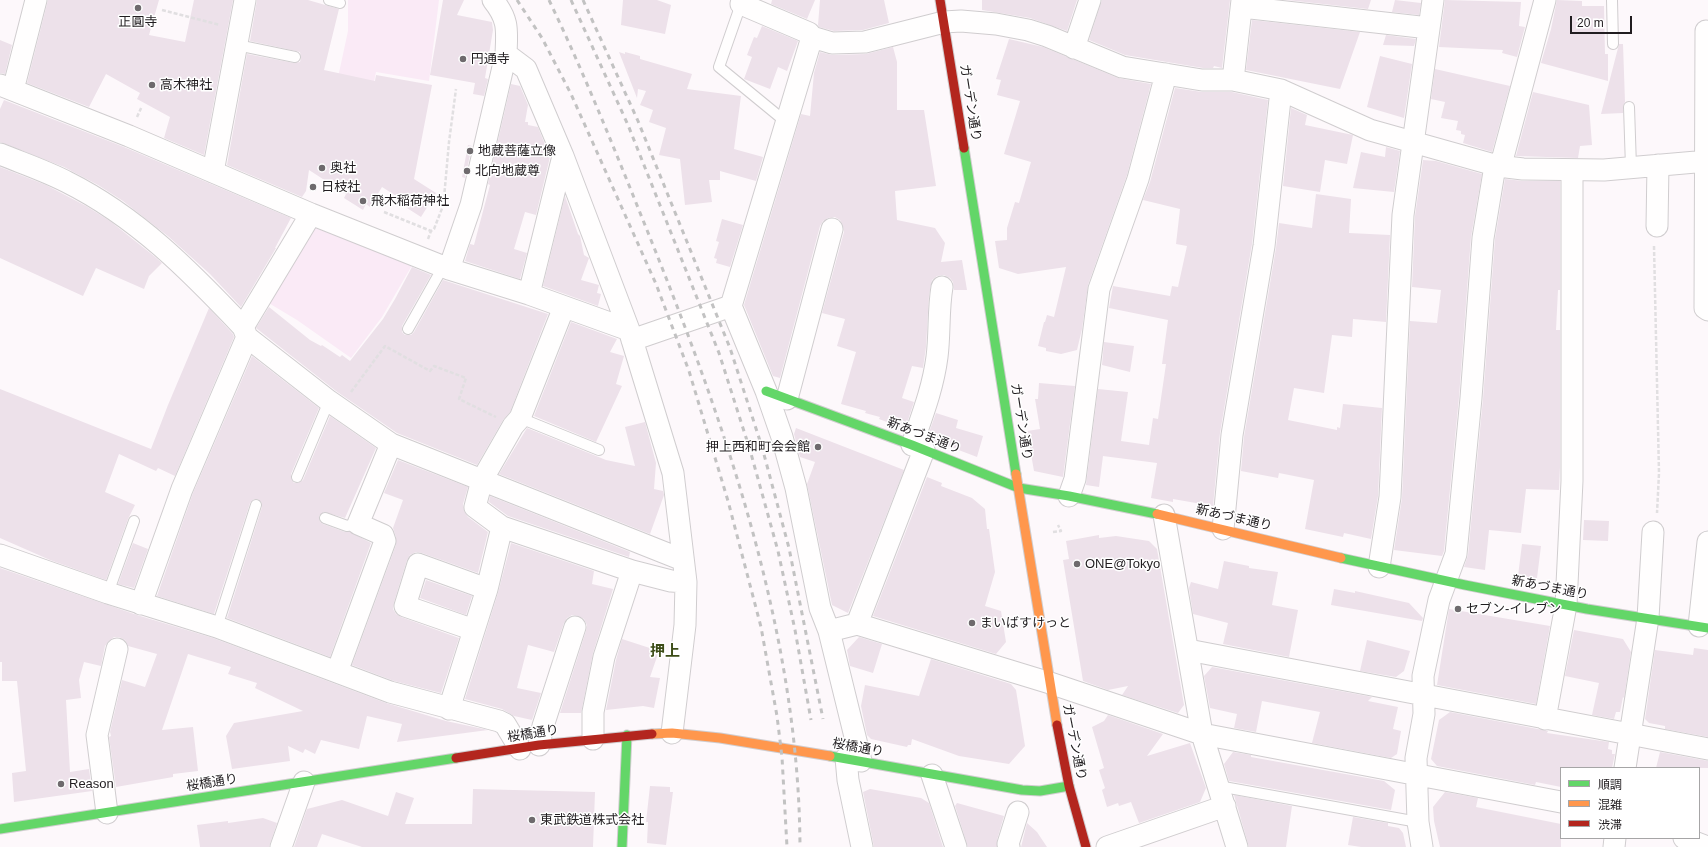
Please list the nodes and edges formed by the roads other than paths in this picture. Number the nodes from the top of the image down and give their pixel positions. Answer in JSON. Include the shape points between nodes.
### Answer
{"nodes":[{"id":1,"x":36,"y":0,"type":"edge"},
{"id":2,"x":245,"y":0,"type":"edge"},
{"id":3,"x":329,"y":0,"type":"edge"},
{"id":4,"x":493,"y":0,"type":"edge"},
{"id":5,"x":940,"y":0,"type":"edge"},
{"id":6,"x":1090,"y":0,"type":"edge"},
{"id":7,"x":1434,"y":0,"type":"edge"},
{"id":8,"x":1545,"y":0,"type":"edge"},
{"id":9,"x":1612,"y":0,"type":"edge"},
{"id":10,"x":741,"y":2,"type":"edge"},
{"id":11,"x":340,"y":3,"type":"dead end"},
{"id":12,"x":1242,"y":4,"type":"edge"},
{"id":13,"x":1328,"y":9,"type":"edge"},
{"id":14,"x":944,"y":22,"type":"junction"},
{"id":15,"x":1429,"y":28,"type":"junction"},
{"id":16,"x":1706,"y":31,"type":"dead end"},
{"id":17,"x":239,"y":37,"type":"junction"},
{"id":18,"x":812,"y":37,"type":"junction"},
{"id":19,"x":1613,"y":44,"type":"dead end"},
{"id":20,"x":1074,"y":48,"type":"junction"},
{"id":21,"x":506,"y":54,"type":"junction"},
{"id":22,"x":295,"y":57,"type":"dead end"},
{"id":23,"x":1166,"y":74,"type":"junction"},
{"id":24,"x":1234,"y":80,"type":"junction"},
{"id":25,"x":7,"y":88,"type":"edge"},
{"id":26,"x":1281,"y":90,"type":"junction"},
{"id":27,"x":1629,"y":107,"type":"dead end"},
{"id":28,"x":786,"y":122,"type":"junction"},
{"id":29,"x":1414,"y":143,"type":"junction"},
{"id":30,"x":0,"y":154,"type":"edge"},
{"id":31,"x":563,"y":156,"type":"junction"},
{"id":32,"x":1706,"y":161,"type":"edge"},
{"id":33,"x":1658,"y":165,"type":"junction"},
{"id":34,"x":1498,"y":166,"type":"junction"},
{"id":35,"x":1631,"y":167,"type":"junction"},
{"id":36,"x":1572,"y":170,"type":"junction"},
{"id":37,"x":213,"y":172,"type":"junction"},
{"id":38,"x":311,"y":214,"type":"junction"},
{"id":39,"x":1657,"y":226,"type":"road end"},
{"id":40,"x":832,"y":229,"type":"dead end"},
{"id":41,"x":446,"y":268,"type":"junction"},
{"id":42,"x":942,"y":287,"type":"dead end"},
{"id":43,"x":529,"y":294,"type":"junction"},
{"id":44,"x":731,"y":306,"type":"junction"},
{"id":45,"x":564,"y":307,"type":"junction"},
{"id":46,"x":1708,"y":310,"type":"edge"},
{"id":47,"x":408,"y":329,"type":"dead end"},
{"id":48,"x":245,"y":332,"type":"junction"},
{"id":49,"x":630,"y":335,"type":"junction"},
{"id":50,"x":766,"y":391,"type":"junction"},
{"id":51,"x":787,"y":398,"type":"junction"},
{"id":52,"x":334,"y":405,"type":"junction"},
{"id":53,"x":517,"y":422,"type":"junction"},
{"id":54,"x":391,"y":444,"type":"junction"},
{"id":55,"x":918,"y":448,"type":"junction"},
{"id":56,"x":599,"y":450,"type":"dead end"},
{"id":57,"x":297,"y":477,"type":"dead end"},
{"id":58,"x":482,"y":480,"type":"junction"},
{"id":59,"x":1019,"y":488,"type":"junction"},
{"id":60,"x":1069,"y":496,"type":"junction"},
{"id":61,"x":256,"y":505,"type":"dead end"},
{"id":62,"x":1164,"y":515,"type":"junction"},
{"id":63,"x":325,"y":518,"type":"dead end"},
{"id":64,"x":134,"y":521,"type":"dead end"},
{"id":65,"x":358,"y":524,"type":"junction"},
{"id":66,"x":502,"y":527,"type":"junction"},
{"id":67,"x":1223,"y":529,"type":"junction"},
{"id":68,"x":1653,"y":532,"type":"road end"},
{"id":69,"x":1708,"y":542,"type":"edge"},
{"id":70,"x":0,"y":555,"type":"edge"},
{"id":71,"x":683,"y":560,"type":"junction"},
{"id":72,"x":1379,"y":567,"type":"junction"},
{"id":73,"x":632,"y":571,"type":"junction"},
{"id":74,"x":1447,"y":580,"type":"junction"},
{"id":75,"x":686,"y":582,"type":"junction"},
{"id":76,"x":487,"y":589,"type":"junction"},
{"id":77,"x":108,"y":593,"type":"junction"},
{"id":78,"x":141,"y":604,"type":"junction"},
{"id":79,"x":1566,"y":605,"type":"junction"},
{"id":80,"x":1648,"y":618,"type":"junction"},
{"id":81,"x":858,"y":624,"type":"junction"},
{"id":82,"x":216,"y":626,"type":"junction"},
{"id":83,"x":574,"y":627,"type":"dead end"},
{"id":84,"x":1703,"y":627,"type":"edge"},
{"id":85,"x":474,"y":630,"type":"junction"},
{"id":86,"x":829,"y":631,"type":"junction"},
{"id":87,"x":117,"y":649,"type":"dead end"},
{"id":88,"x":1188,"y":650,"type":"junction"},
{"id":89,"x":337,"y":672,"type":"junction"},
{"id":90,"x":1050,"y":683,"type":"junction"},
{"id":91,"x":1424,"y":696,"type":"junction"},
{"id":92,"x":449,"y":709,"type":"junction"},
{"id":93,"x":1545,"y":719,"type":"junction"},
{"id":94,"x":672,"y":733,"type":"junction"},
{"id":95,"x":1202,"y":734,"type":"junction"},
{"id":96,"x":1630,"y":734,"type":"junction"},
{"id":97,"x":627,"y":736,"type":"junction"},
{"id":98,"x":593,"y":739,"type":"junction"},
{"id":99,"x":529,"y":747,"type":"junction"},
{"id":100,"x":1708,"y":749,"type":"edge"},
{"id":101,"x":853,"y":760,"type":"junction"},
{"id":102,"x":1625,"y":767,"type":"edge"},
{"id":103,"x":932,"y":775,"type":"junction"},
{"id":104,"x":1416,"y":775,"type":"junction"},
{"id":105,"x":304,"y":782,"type":"junction"},
{"id":106,"x":1069,"y":786,"type":"junction"},
{"id":107,"x":1218,"y":786,"type":"junction"},
{"id":108,"x":1560,"y":802,"type":"edge"},
{"id":109,"x":1225,"y":806,"type":"junction"},
{"id":110,"x":1018,"y":812,"type":"dead end"},
{"id":111,"x":107,"y":813,"type":"junction"},
{"id":112,"x":1418,"y":822,"type":"junction"},
{"id":113,"x":0,"y":829,"type":"edge"},
{"id":114,"x":1687,"y":839,"type":"edge"},
{"id":115,"x":281,"y":847,"type":"edge"},
{"id":116,"x":622,"y":847,"type":"edge"},
{"id":117,"x":862,"y":847,"type":"edge"},
{"id":118,"x":956,"y":847,"type":"edge"},
{"id":119,"x":1009,"y":847,"type":"edge"},
{"id":120,"x":1086,"y":847,"type":"edge"},
{"id":121,"x":1107,"y":847,"type":"edge"},
{"id":122,"x":1237,"y":847,"type":"edge"},
{"id":123,"x":1422,"y":847,"type":"edge"},
{"id":124,"x":1708,"y":847,"type":"edge"}],
"edges":[{"from":1,"to":25,"type":"street"},
{"from":2,"to":17,"type":"street"},
{"from":3,"to":11,"type":"lane"},
{"from":4,"to":21,"type":"street","via":[[500,8],[507,27]]},
{"from":5,"to":14,"type":"street","name":"ガーデン通り"},
{"from":6,"to":20,"type":"street"},
{"from":7,"to":15,"type":"street"},
{"from":8,"to":34,"type":"street","via":[[1503,157]]},
{"from":9,"to":19,"type":"lane"},
{"from":10,"to":18,"type":"street","via":[[809,33]]},
{"from":10,"to":28,"type":"lane","via":[[719,67]]},
{"from":12,"to":13,"type":"street"},
{"from":12,"to":24,"type":"street"},
{"from":13,"to":15,"type":"street"},
{"from":14,"to":18,"type":"street","via":[[865,42],[832,43]]},
{"from":14,"to":20,"type":"street","via":[[961,21],[1028,30]]},
{"from":14,"to":59,"type":"street","name":"ガーデン通り"},
{"from":15,"to":29,"type":"street"},
{"from":16,"to":32,"type":"street"},
{"from":17,"to":22,"type":"lane"},
{"from":17,"to":37,"type":"street"},
{"from":18,"to":28,"type":"street"},
{"from":20,"to":23,"type":"street","via":[[1122,67]]},
{"from":21,"to":31,"type":"street","via":[[526,69]]},
{"from":21,"to":41,"type":"street","via":[[471,205]]},
{"from":23,"to":24,"type":"street","via":[[1202,80]]},
{"from":23,"to":60,"type":"street","via":[[1138,179],[1099,289],[1075,479]]},
{"from":24,"to":26,"type":"street"},
{"from":25,"to":37,"type":"street"},
{"from":26,"to":29,"type":"street","via":[[1370,130]]},
{"from":26,"to":67,"type":"street","via":[[1264,246],[1232,435]]},
{"from":27,"to":35,"type":"lane"},
{"from":28,"to":44,"type":"street"},
{"from":29,"to":34,"type":"street"},
{"from":29,"to":72,"type":"street","via":[[1403,215],[1390,497]]},
{"from":30,"to":48,"type":"street","via":[[68,182],[116,211],[159,243],[194,276]]},
{"from":31,"to":43,"type":"street"},
{"from":31,"to":49,"type":"street"},
{"from":32,"to":33,"type":"street"},
{"from":32,"to":46,"type":"street","via":[[1705,308]]},
{"from":33,"to":35,"type":"street"},
{"from":33,"to":39,"type":"street"},
{"from":34,"to":36,"type":"street"},
{"from":34,"to":74,"type":"street","via":[[1494,172],[1483,238],[1456,554]]},
{"from":35,"to":36,"type":"street"},
{"from":36,"to":79,"type":"street","via":[[1572,480]]},
{"from":37,"to":38,"type":"street"},
{"from":38,"to":41,"type":"street"},
{"from":38,"to":48,"type":"street"},
{"from":40,"to":51,"type":"street"},
{"from":41,"to":43,"type":"street"},
{"from":41,"to":47,"type":"lane"},
{"from":42,"to":55,"type":"street","via":[[937,358]]},
{"from":43,"to":45,"type":"street"},
{"from":44,"to":49,"type":"street"},
{"from":44,"to":50,"type":"street"},
{"from":45,"to":49,"type":"street"},
{"from":45,"to":53,"type":"street"},
{"from":48,"to":52,"type":"street"},
{"from":48,"to":78,"type":"street","via":[[182,489]]},
{"from":49,"to":71,"type":"street","via":[[673,473]]},
{"from":50,"to":51,"type":"street","name":"新あづま通り"},
{"from":50,"to":86,"type":"street","via":[[796,488],[820,608]]},
{"from":51,"to":55,"type":"street","name":"新あづま通り"},
{"from":52,"to":54,"type":"street"},
{"from":52,"to":57,"type":"lane"},
{"from":53,"to":56,"type":"lane"},
{"from":53,"to":58,"type":"street"},
{"from":54,"to":58,"type":"street"},
{"from":54,"to":65,"type":"street"},
{"from":55,"to":59,"type":"street","name":"新あづま通り"},
{"from":55,"to":81,"type":"street"},
{"from":58,"to":66,"type":"street","via":[[475,507]]},
{"from":58,"to":71,"type":"street"},
{"from":59,"to":60,"type":"street","name":"新あづま通り"},
{"from":59,"to":90,"type":"street","name":"ガーデン通り"},
{"from":60,"to":62,"type":"street","name":"新あづま通り"},
{"from":61,"to":82,"type":"lane"},
{"from":62,"to":67,"type":"street","name":"新あづま通り"},
{"from":62,"to":88,"type":"street"},
{"from":63,"to":65,"type":"lane","via":[[348,526]]},
{"from":64,"to":77,"type":"lane"},
{"from":65,"to":89,"type":"street","via":[[383,534],[385,541]]},
{"from":66,"to":73,"type":"street"},
{"from":66,"to":76,"type":"street"},
{"from":67,"to":72,"type":"street","name":"新あづま通り"},
{"from":68,"to":80,"type":"street"},
{"from":69,"to":84,"type":"street"},
{"from":70,"to":77,"type":"street"},
{"from":71,"to":75,"type":"street"},
{"from":72,"to":74,"type":"street","name":"新あづま通り"},
{"from":73,"to":75,"type":"street"},
{"from":73,"to":98,"type":"street","via":[[604,657],[593,712]]},
{"from":74,"to":79,"type":"street","name":"新あづま通り","via":[[1465,586]]},
{"from":74,"to":91,"type":"street","via":[[1439,600],[1423,676]]},
{"from":75,"to":94,"type":"street","via":[[685,625]]},
{"from":76,"to":85,"type":"street"},
{"from":76,"to":85,"type":"street","via":[[418,564],[405,606]]},
{"from":77,"to":78,"type":"street"},
{"from":78,"to":82,"type":"street"},
{"from":79,"to":80,"type":"street","name":"新あづま通り"},
{"from":79,"to":93,"type":"street"},
{"from":80,"to":84,"type":"street","name":"新あづま通り"},
{"from":80,"to":96,"type":"street"},
{"from":81,"to":86,"type":"street"},
{"from":81,"to":90,"type":"street"},
{"from":82,"to":89,"type":"street"},
{"from":83,"to":99,"type":"street","via":[[543,726]]},
{"from":85,"to":92,"type":"street"},
{"from":86,"to":101,"type":"street"},
{"from":87,"to":111,"type":"street","via":[[97,735]]},
{"from":88,"to":91,"type":"street"},
{"from":88,"to":95,"type":"street"},
{"from":89,"to":92,"type":"street","via":[[390,692]]},
{"from":90,"to":95,"type":"street"},
{"from":90,"to":106,"type":"street","name":"ガーデン通り"},
{"from":91,"to":93,"type":"street"},
{"from":91,"to":104,"type":"street"},
{"from":92,"to":99,"type":"street","via":[[499,721]]},
{"from":93,"to":96,"type":"street"},
{"from":94,"to":97,"type":"street","name":"桜橋通り"},
{"from":94,"to":101,"type":"street","name":"桜橋通り","via":[[720,738]]},
{"from":95,"to":104,"type":"street"},
{"from":95,"to":107,"type":"street"},
{"from":96,"to":100,"type":"street"},
{"from":96,"to":102,"type":"street"},
{"from":97,"to":98,"type":"street","name":"桜橋通り"},
{"from":97,"to":116,"type":"street"},
{"from":98,"to":99,"type":"street","name":"桜橋通り"},
{"from":99,"to":105,"type":"street","name":"桜橋通り"},
{"from":101,"to":103,"type":"street","name":"桜橋通り"},
{"from":101,"to":117,"type":"street","via":[[848,780]]},
{"from":103,"to":106,"type":"street","name":"桜橋通り","via":[[1022,790],[1055,790]]},
{"from":103,"to":118,"type":"street"},
{"from":104,"to":108,"type":"street"},
{"from":104,"to":112,"type":"street"},
{"from":105,"to":111,"type":"street","name":"桜橋通り"},
{"from":105,"to":115,"type":"street"},
{"from":106,"to":120,"type":"street","name":"ガーデン通り"},
{"from":107,"to":109,"type":"street"},
{"from":107,"to":112,"type":"lane"},
{"from":109,"to":121,"type":"street"},
{"from":109,"to":122,"type":"street"},
{"from":110,"to":119,"type":"street"},
{"from":111,"to":113,"type":"street","name":"桜橋通り"},
{"from":112,"to":123,"type":"street"},
{"from":114,"to":124,"type":"street"}]}
